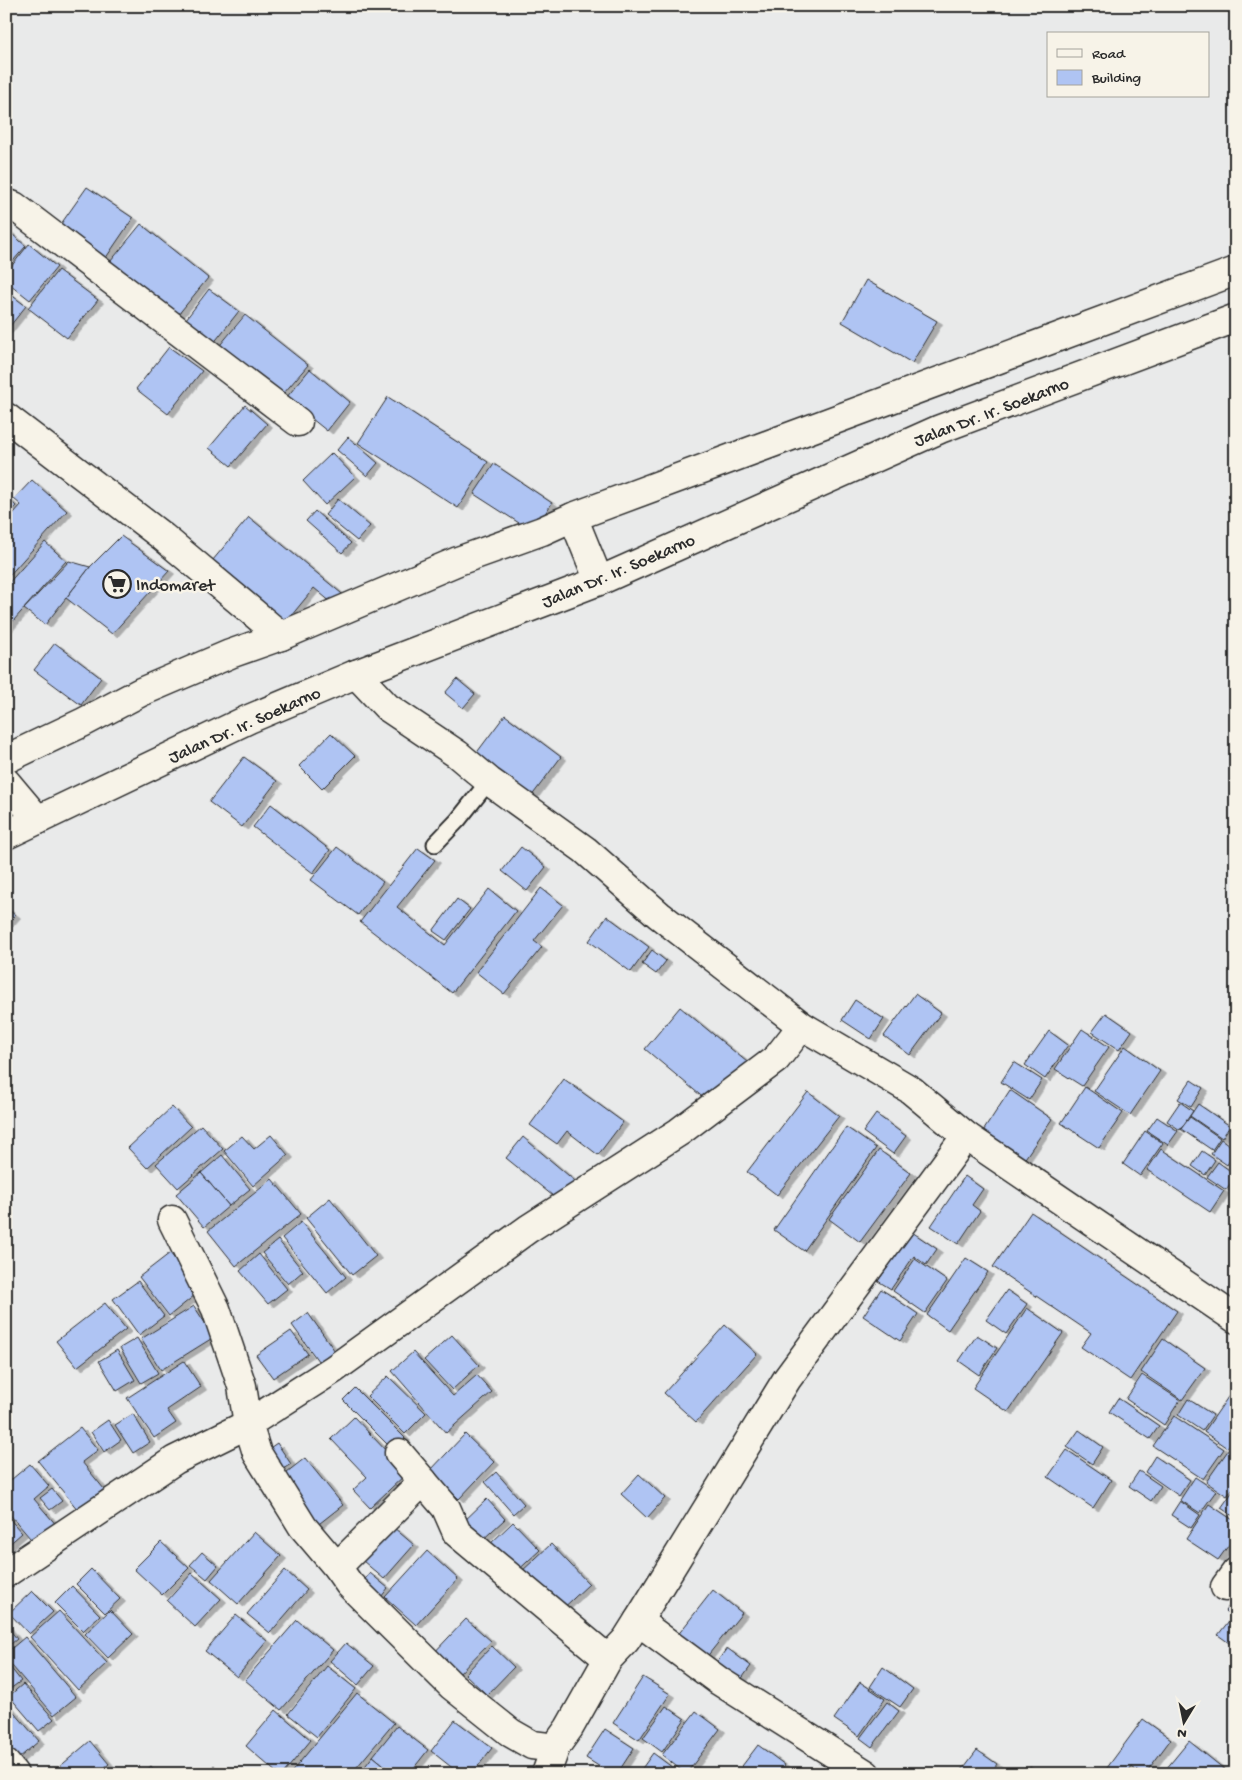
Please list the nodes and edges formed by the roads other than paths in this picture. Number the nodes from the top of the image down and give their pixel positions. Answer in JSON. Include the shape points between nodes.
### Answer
{"nodes":[{"id":1,"x":6,"y":203,"type":"edge"},
{"id":2,"x":1236,"y":272,"type":"edge"},
{"id":3,"x":1236,"y":318,"type":"edge"},
{"id":4,"x":6,"y":416,"type":"edge"},
{"id":5,"x":298,"y":422,"type":"dead end"},
{"id":6,"x":573,"y":517,"type":"junction"},
{"id":7,"x":599,"y":581,"type":"junction"},
{"id":8,"x":280,"y":636,"type":"junction"},
{"id":9,"x":356,"y":674,"type":"junction"},
{"id":10,"x":6,"y":759,"type":"edge"},
{"id":11,"x":489,"y":781,"type":"junction"},
{"id":12,"x":6,"y":782,"type":"edge"},
{"id":13,"x":38,"y":820,"type":"junction"},
{"id":14,"x":6,"y":835,"type":"edge"},
{"id":15,"x":434,"y":844,"type":"dead end"},
{"id":16,"x":802,"y":1026,"type":"junction"},
{"id":17,"x":966,"y":1136,"type":"junction"},
{"id":18,"x":172,"y":1220,"type":"dead end"},
{"id":19,"x":1236,"y":1319,"type":"edge"},
{"id":20,"x":248,"y":1424,"type":"junction"},
{"id":21,"x":399,"y":1453,"type":"dead end"},
{"id":22,"x":423,"y":1481,"type":"junction"},
{"id":23,"x":337,"y":1567,"type":"junction"},
{"id":24,"x":6,"y":1573,"type":"edge"},
{"id":25,"x":638,"y":1621,"type":"junction"},
{"id":26,"x":608,"y":1659,"type":"junction"},
{"id":27,"x":556,"y":1746,"type":"junction"},
{"id":28,"x":6,"y":1764,"type":"edge"},
{"id":29,"x":14,"y":1774,"type":"edge"},
{"id":30,"x":546,"y":1774,"type":"edge"},
{"id":31,"x":866,"y":1774,"type":"edge"}],
"edges":[{"from":1,"to":5,"type":"street"},
{"from":2,"to":6,"type":"street"},
{"from":3,"to":7,"type":"street","name":"Jalan Dr. Ir. Soekarno","via":[[940,429]]},
{"from":4,"to":8,"type":"street","via":[[164,537]]},
{"from":6,"to":7,"type":"street"},
{"from":6,"to":8,"type":"street","via":[[542,532],[424,574]]},
{"from":7,"to":9,"type":"street","name":"Jalan Dr. Ir. Soekarno"},
{"from":8,"to":10,"type":"street","via":[[141,692]]},
{"from":9,"to":11,"type":"street","via":[[387,707],[457,754]]},
{"from":9,"to":13,"type":"street","name":"Jalan Dr. Ir. Soekarno","via":[[249,719]]},
{"from":11,"to":15,"type":"lane"},
{"from":11,"to":16,"type":"street","via":[[585,850],[659,915]]},
{"from":12,"to":13,"type":"street"},
{"from":13,"to":14,"type":"street","name":"Jalan Dr. Ir. Soekarno"},
{"from":16,"to":17,"type":"street","via":[[911,1090]]},
{"from":16,"to":20,"type":"street","via":[[776,1059],[679,1132],[528,1229],[334,1369]]},
{"from":17,"to":19,"type":"street"},
{"from":17,"to":25,"type":"street","via":[[787,1379]]},
{"from":18,"to":20,"type":"street","via":[[216,1309],[242,1386]]},
{"from":20,"to":23,"type":"street","via":[[257,1453],[288,1504]]},
{"from":20,"to":24,"type":"street","via":[[176,1460]]},
{"from":21,"to":22,"type":"street"},
{"from":22,"to":23,"type":"street"},
{"from":22,"to":26,"type":"street","via":[[446,1508],[457,1533]]},
{"from":23,"to":27,"type":"street","via":[[349,1584],[452,1686],[511,1733],[532,1745]]},
{"from":25,"to":26,"type":"street"},
{"from":25,"to":31,"type":"street","via":[[719,1681]]},
{"from":26,"to":27,"type":"street"},
{"from":27,"to":30,"type":"street"},
{"from":28,"to":29,"type":"street"}]}
